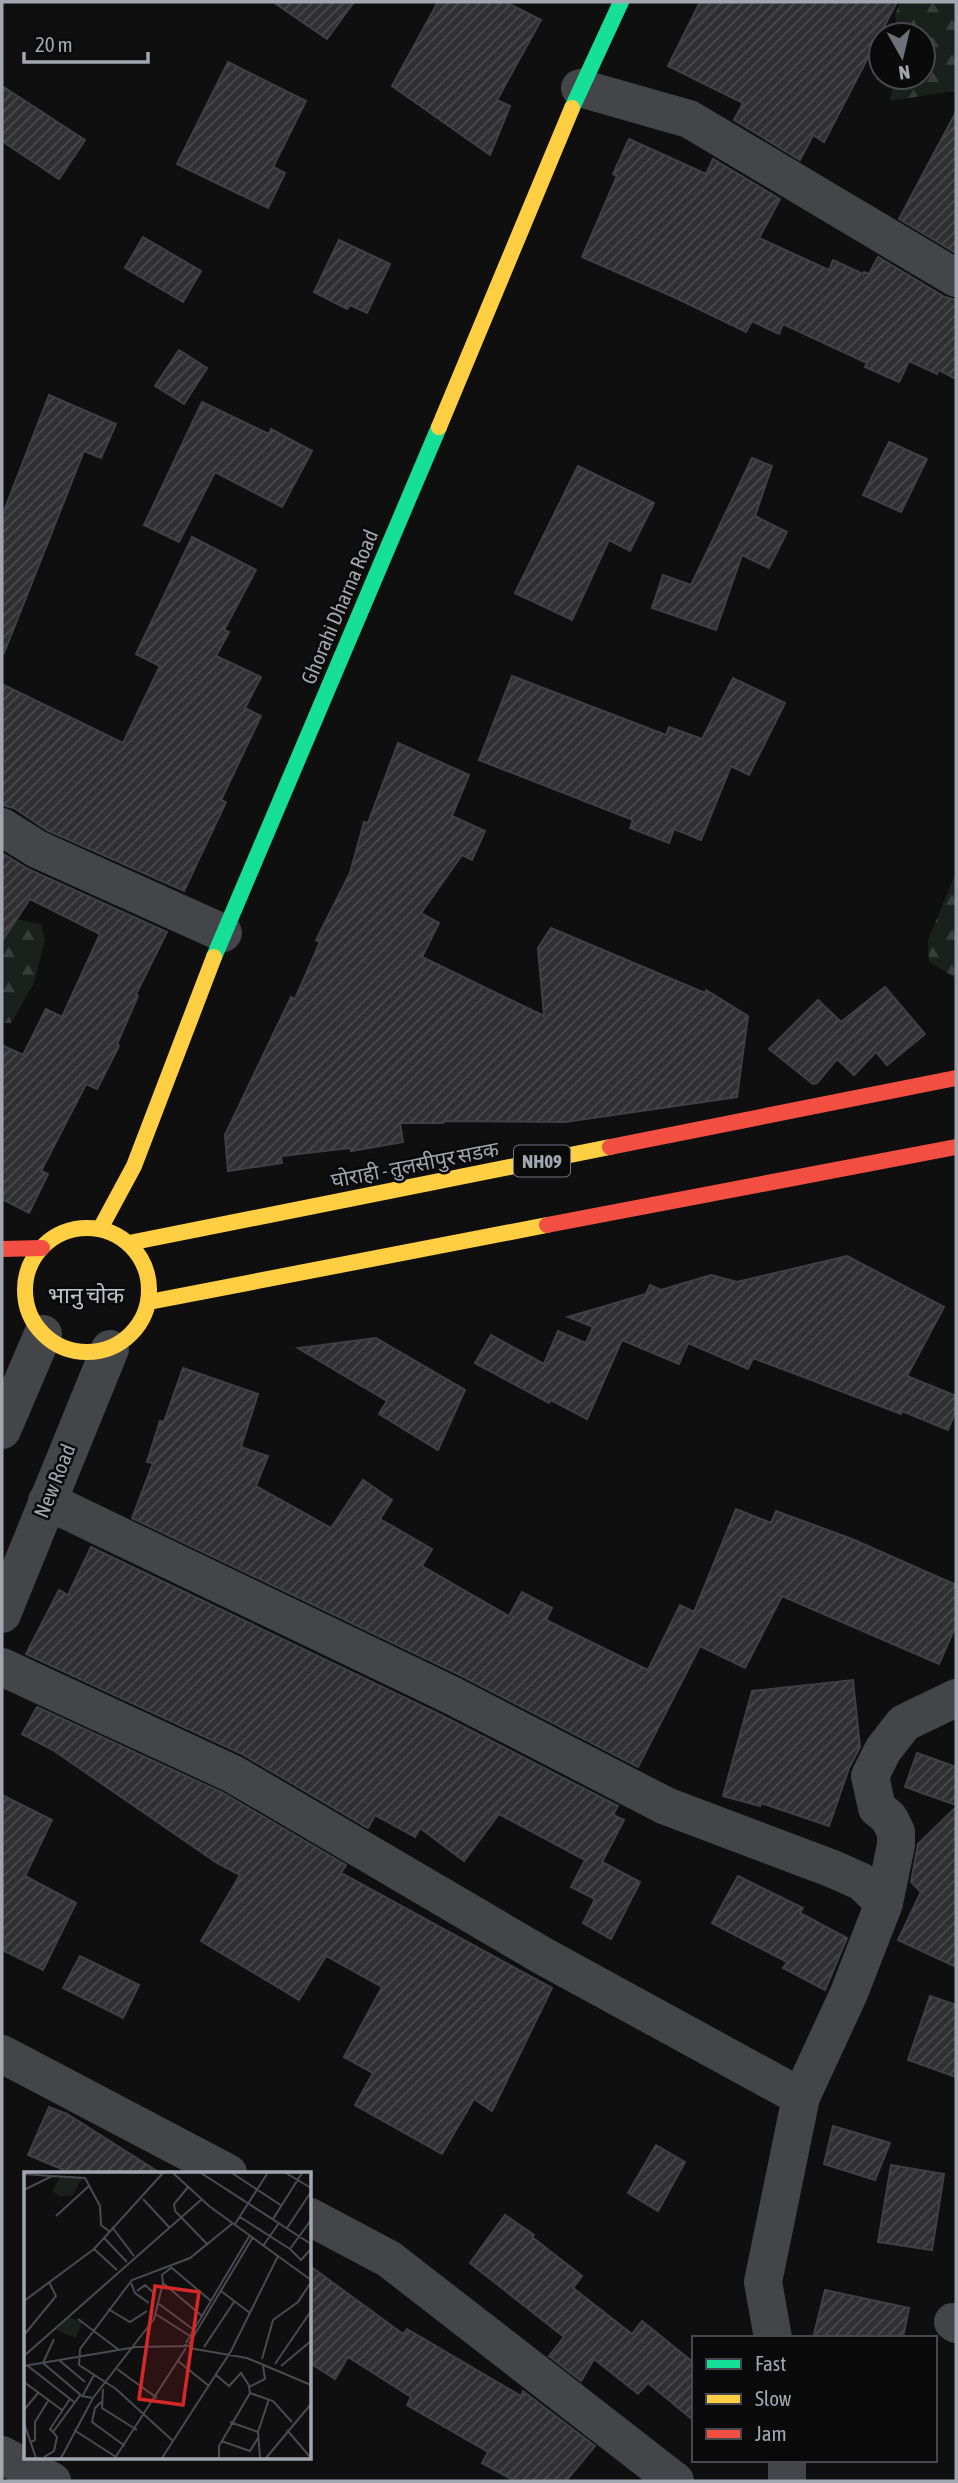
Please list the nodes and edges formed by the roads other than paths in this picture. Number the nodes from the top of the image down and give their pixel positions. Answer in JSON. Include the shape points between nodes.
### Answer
{"nodes":[{"id":1,"x":621,"y":2,"type":"edge"},
{"id":2,"x":580,"y":88,"type":"junction"},
{"id":3,"x":956,"y":278,"type":"edge"},
{"id":4,"x":2,"y":827,"type":"edge"},
{"id":5,"x":223,"y":933,"type":"junction"},
{"id":6,"x":956,"y":1078,"type":"edge"},
{"id":7,"x":956,"y":1147,"type":"edge"},
{"id":8,"x":100,"y":1229,"type":"junction"},
{"id":9,"x":129,"y":1243,"type":"junction"},
{"id":10,"x":42,"y":1248,"type":"junction"},
{"id":11,"x":2,"y":1249,"type":"edge"},
{"id":12,"x":149,"y":1302,"type":"junction"},
{"id":13,"x":28,"y":1316,"type":"junction"},
{"id":14,"x":110,"y":1349,"type":"junction"},
{"id":15,"x":2,"y":1430,"type":"edge"},
{"id":16,"x":47,"y":1501,"type":"junction"},
{"id":17,"x":2,"y":1614,"type":"edge"},
{"id":18,"x":2,"y":1667,"type":"edge"},
{"id":19,"x":956,"y":1698,"type":"edge"},
{"id":20,"x":884,"y":1903,"type":"junction"},
{"id":21,"x":2,"y":2054,"type":"edge"},
{"id":22,"x":801,"y":2097,"type":"junction"},
{"id":23,"x":226,"y":2172,"type":"edge"},
{"id":24,"x":312,"y":2218,"type":"edge"},
{"id":25,"x":773,"y":2336,"type":"edge"},
{"id":26,"x":2,"y":2455,"type":"edge"},
{"id":27,"x":787,"y":2462,"type":"edge"},
{"id":28,"x":52,"y":2481,"type":"edge"},
{"id":29,"x":675,"y":2481,"type":"edge"},
{"id":30,"x":787,"y":2481,"type":"edge"}],
"edges":[{"from":1,"to":2,"type":"main road","name":"Ghorahi Dharna Road"},
{"from":2,"to":3,"type":"street","via":[[689,118]]},
{"from":2,"to":5,"type":"main road","name":"Ghorahi Dharna Road"},
{"from":4,"to":5,"type":"street","via":[[37,849]]},
{"from":5,"to":8,"type":"main road","name":"Ghorahi Dharna Road","via":[[134,1166]]},
{"from":6,"to":9,"type":"main road","name":"घोराही - तुलसीपुर सडक","number":"NH09"},
{"from":7,"to":12,"type":"main road"},
{"from":8,"to":9,"type":"main road"},
{"from":8,"to":10,"type":"main road","via":[[78,1228]]},
{"from":9,"to":12,"type":"main road","via":[[149,1280]]},
{"from":10,"to":11,"type":"main road"},
{"from":10,"to":13,"type":"main road","via":[[30,1266],[25,1286]]},
{"from":12,"to":14,"type":"main road","via":[[135,1330]]},
{"from":13,"to":14,"type":"main road","via":[[62,1348],[86,1353]]},
{"from":13,"to":15,"type":"street"},
{"from":14,"to":16,"type":"street","name":"New Road"},
{"from":16,"to":17,"type":"street","name":"New Road"},
{"from":16,"to":20,"type":"street","via":[[451,1695],[666,1806],[833,1868],[862,1882]]},
{"from":18,"to":22,"type":"street","via":[[233,1774],[543,1956]]},
{"from":19,"to":20,"type":"street","via":[[904,1723],[870,1776],[877,1808],[896,1832]]},
{"from":20,"to":22,"type":"street"},
{"from":21,"to":23,"type":"street"},
{"from":22,"to":25,"type":"street","via":[[763,2282]]},
{"from":24,"to":29,"type":"street","via":[[389,2259]]},
{"from":26,"to":28,"type":"street"},
{"from":27,"to":30,"type":"street"}]}
